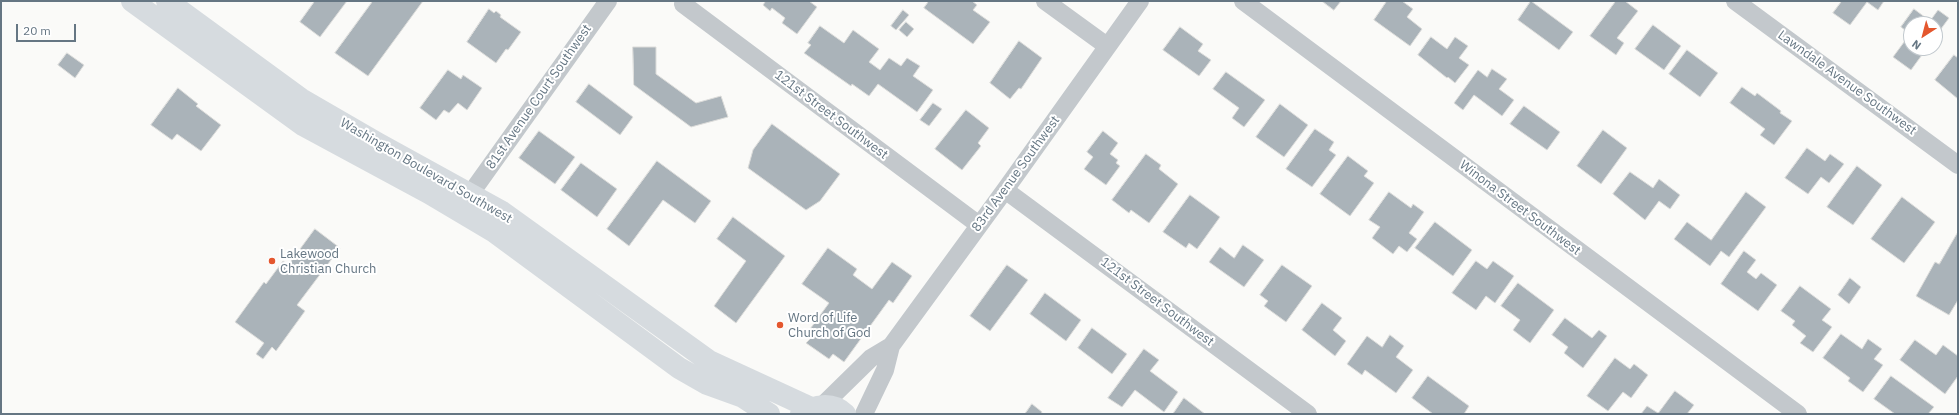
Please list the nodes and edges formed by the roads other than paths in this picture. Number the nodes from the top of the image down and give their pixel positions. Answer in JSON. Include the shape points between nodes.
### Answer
{"nodes":[{"id":1,"x":132,"y":1,"type":"edge"},
{"id":2,"x":167,"y":1,"type":"edge"},
{"id":3,"x":608,"y":1,"type":"edge"},
{"id":4,"x":1045,"y":1,"type":"edge"},
{"id":5,"x":1140,"y":1,"type":"edge"},
{"id":6,"x":1242,"y":1,"type":"edge"},
{"id":7,"x":1735,"y":1,"type":"edge"},
{"id":8,"x":683,"y":4,"type":"dead end"},
{"id":9,"x":1107,"y":46,"type":"junction"},
{"id":10,"x":1958,"y":165,"type":"edge"},
{"id":11,"x":1006,"y":190,"type":"junction"},
{"id":12,"x":471,"y":193,"type":"junction"},
{"id":13,"x":979,"y":225,"type":"junction"},
{"id":14,"x":891,"y":346,"type":"junction"},
{"id":15,"x":811,"y":409,"type":"edge"},
{"id":16,"x":769,"y":414,"type":"edge"},
{"id":17,"x":845,"y":414,"type":"edge"},
{"id":18,"x":864,"y":414,"type":"edge"},
{"id":19,"x":1308,"y":414,"type":"edge"},
{"id":20,"x":1798,"y":414,"type":"edge"}],
"edges":[{"from":1,"to":16,"type":"main road","name":"Washington Boulevard Southwest","via":[[303,125],[429,193],[493,232],[679,368],[707,384],[744,397]]},
{"from":2,"to":12,"type":"main road","name":"Washington Boulevard Southwest","via":[[301,99],[377,144]]},
{"from":3,"to":12,"type":"street","name":"81st Avenue Court Southwest"},
{"from":4,"to":9,"type":"street"},
{"from":5,"to":9,"type":"street","name":"83rd Avenue Southwest"},
{"from":6,"to":20,"type":"street","name":"Winona Street Southwest"},
{"from":7,"to":10,"type":"street","name":"Lawndale Avenue Southwest"},
{"from":8,"to":13,"type":"street","name":"121st Street Southwest"},
{"from":9,"to":11,"type":"street","name":"83rd Avenue Southwest"},
{"from":11,"to":13,"type":"street","name":"83rd Avenue Southwest"},
{"from":11,"to":19,"type":"street","name":"121st Street Southwest"},
{"from":12,"to":15,"type":"main road","name":"Washington Boulevard Southwest","via":[[508,216],[709,361]]},
{"from":13,"to":14,"type":"street","name":"83rd Avenue Southwest"},
{"from":14,"to":15,"type":"street","name":"83rd Avenue Southwest","via":[[871,358]]},
{"from":14,"to":18,"type":"street","name":"83rd Avenue Southwest","via":[[885,370]]},
{"from":15,"to":17,"type":"main road","name":"Washington Boulevard Southwest","via":[[833,407]]}]}
